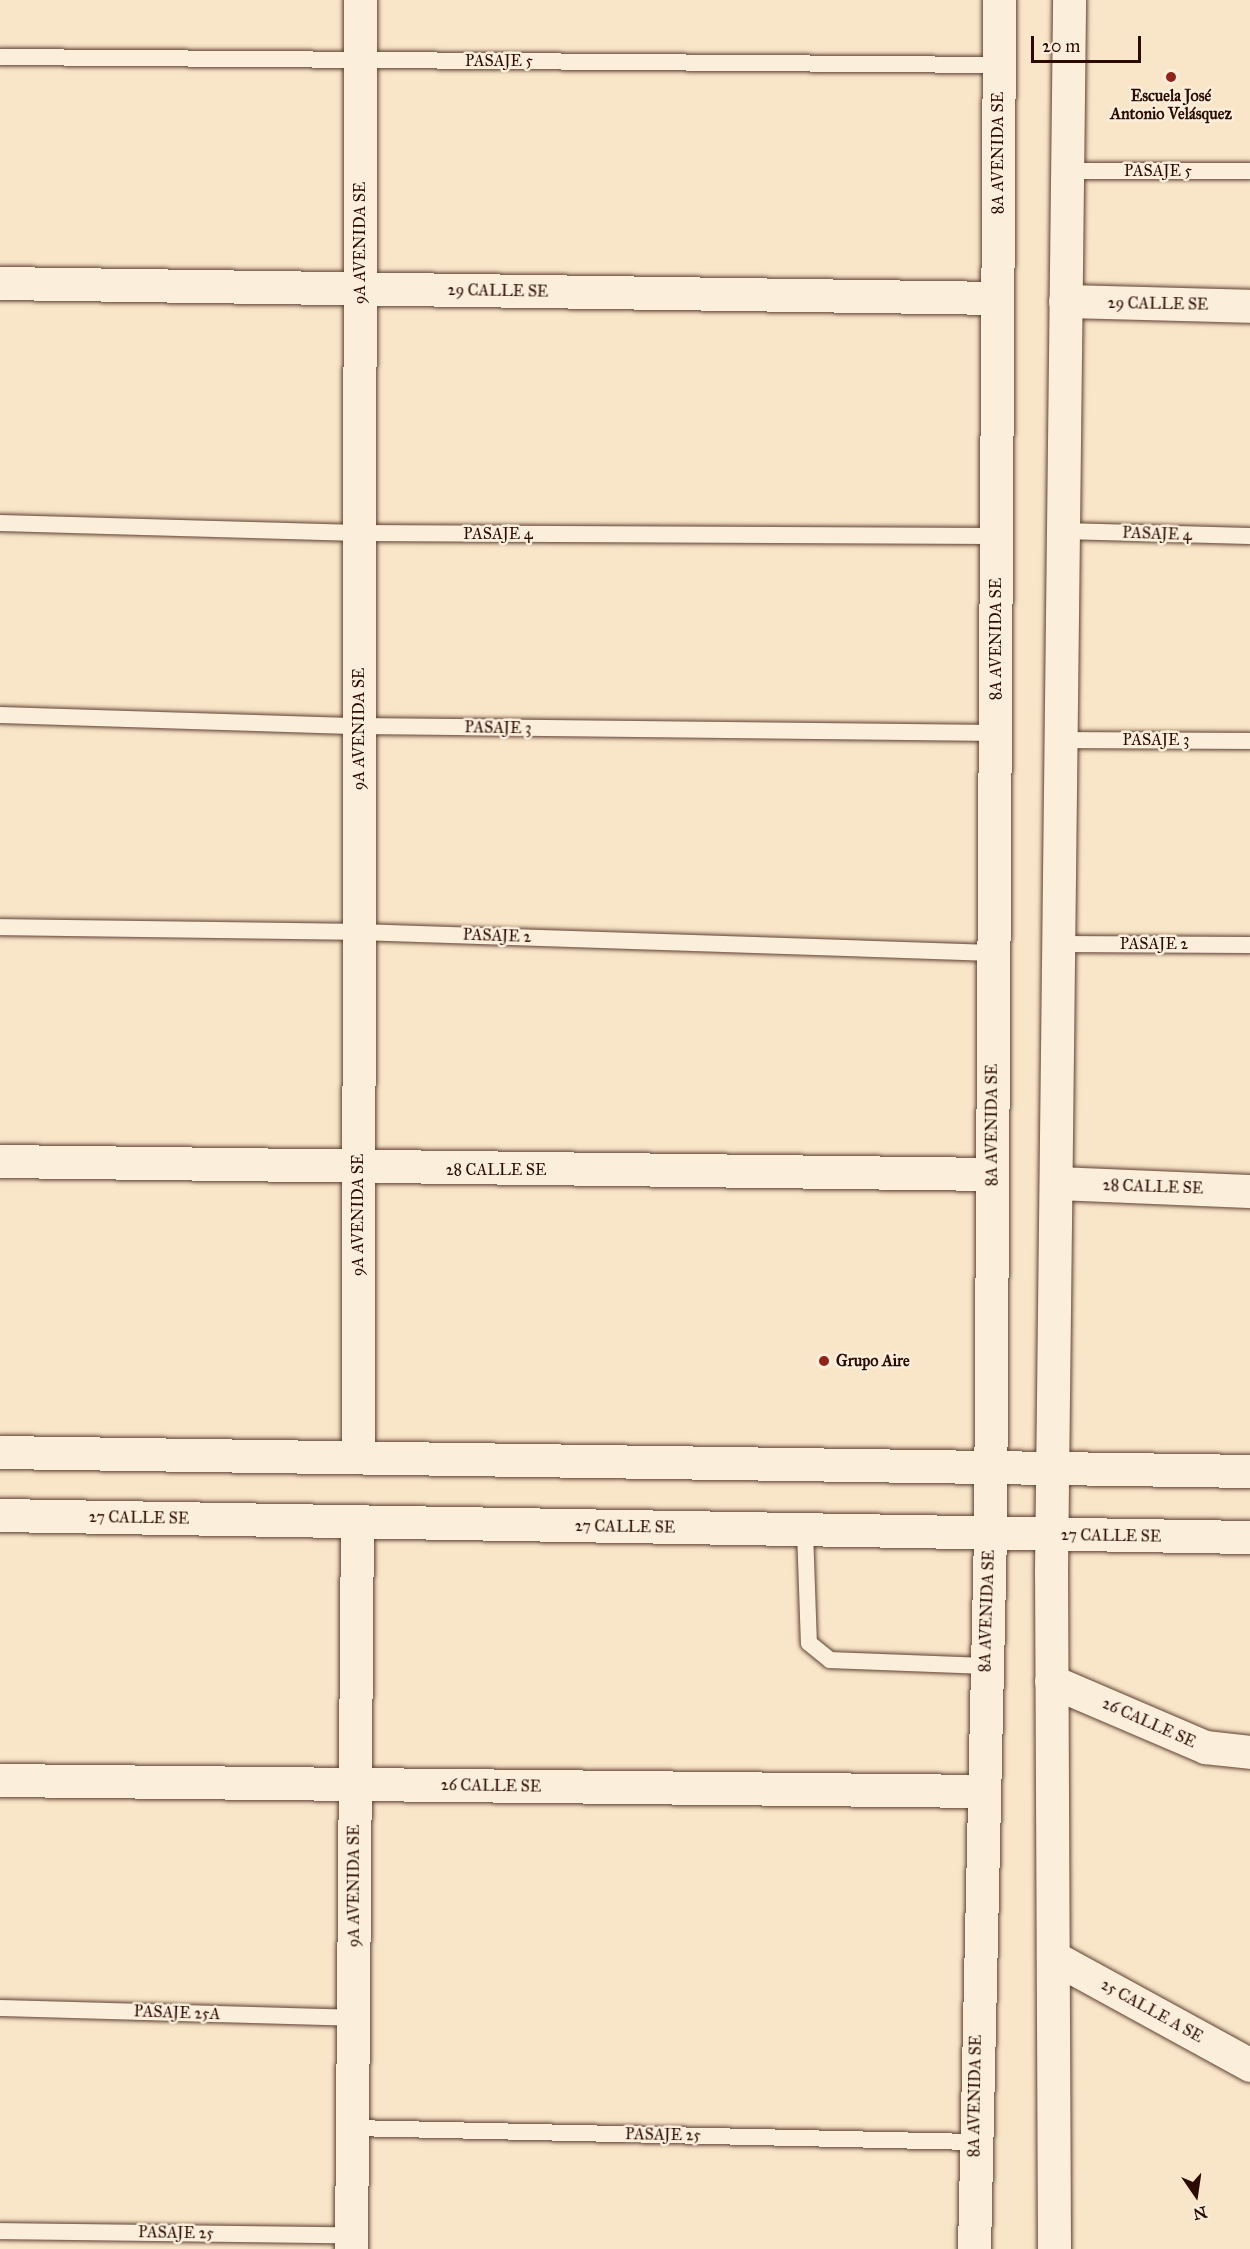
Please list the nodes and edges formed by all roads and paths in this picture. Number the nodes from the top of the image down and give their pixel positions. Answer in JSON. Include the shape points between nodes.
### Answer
{"nodes":[{"id":1,"x":360,"y":0,"type":"edge"},
{"id":2,"x":999,"y":0,"type":"edge"},
{"id":3,"x":1068,"y":0,"type":"edge"},
{"id":4,"x":0,"y":57,"type":"edge"},
{"id":5,"x":360,"y":60,"type":"junction"},
{"id":6,"x":999,"y":64,"type":"junction"},
{"id":7,"x":1067,"y":171,"type":"junction"},
{"id":8,"x":1250,"y":171,"type":"edge"},
{"id":9,"x":0,"y":283,"type":"edge"},
{"id":10,"x":360,"y":290,"type":"junction"},
{"id":11,"x":997,"y":298,"type":"junction"},
{"id":12,"x":1065,"y":301,"type":"junction"},
{"id":13,"x":1250,"y":306,"type":"edge"},
{"id":14,"x":0,"y":523,"type":"edge"},
{"id":15,"x":1063,"y":531,"type":"junction"},
{"id":16,"x":359,"y":533,"type":"junction"},
{"id":17,"x":995,"y":536,"type":"junction"},
{"id":18,"x":1250,"y":536,"type":"edge"},
{"id":19,"x":0,"y":715,"type":"edge"},
{"id":20,"x":359,"y":726,"type":"junction"},
{"id":21,"x":996,"y":733,"type":"junction"},
{"id":22,"x":1061,"y":740,"type":"junction"},
{"id":23,"x":1250,"y":741,"type":"edge"},
{"id":24,"x":0,"y":927,"type":"edge"},
{"id":25,"x":358,"y":932,"type":"junction"},
{"id":26,"x":1059,"y":944,"type":"junction"},
{"id":27,"x":1250,"y":945,"type":"edge"},
{"id":28,"x":993,"y":953,"type":"junction"},
{"id":29,"x":0,"y":1161,"type":"edge"},
{"id":30,"x":358,"y":1169,"type":"junction"},
{"id":31,"x":991,"y":1174,"type":"junction"},
{"id":32,"x":1056,"y":1183,"type":"junction"},
{"id":33,"x":1250,"y":1191,"type":"edge"},
{"id":34,"x":0,"y":1452,"type":"edge"},
{"id":35,"x":358,"y":1457,"type":"junction"},
{"id":36,"x":990,"y":1467,"type":"junction"},
{"id":37,"x":1054,"y":1468,"type":"junction"},
{"id":38,"x":1250,"y":1471,"type":"edge"},
{"id":39,"x":0,"y":1515,"type":"edge"},
{"id":40,"x":357,"y":1522,"type":"junction"},
{"id":41,"x":805,"y":1531,"type":"junction"},
{"id":42,"x":990,"y":1534,"type":"junction"},
{"id":43,"x":1052,"y":1535,"type":"junction"},
{"id":44,"x":1250,"y":1538,"type":"edge"},
{"id":45,"x":985,"y":1666,"type":"junction"},
{"id":46,"x":1052,"y":1681,"type":"junction"},
{"id":47,"x":1250,"y":1752,"type":"edge"},
{"id":48,"x":0,"y":1780,"type":"edge"},
{"id":49,"x":355,"y":1784,"type":"junction"},
{"id":50,"x":981,"y":1791,"type":"junction"},
{"id":51,"x":1053,"y":1957,"type":"junction"},
{"id":52,"x":0,"y":2008,"type":"edge"},
{"id":53,"x":353,"y":2018,"type":"junction"},
{"id":54,"x":1250,"y":2064,"type":"edge"},
{"id":55,"x":352,"y":2128,"type":"junction"},
{"id":56,"x":974,"y":2142,"type":"junction"},
{"id":57,"x":0,"y":2231,"type":"edge"},
{"id":58,"x":352,"y":2242,"type":"edge"},
{"id":59,"x":974,"y":2249,"type":"edge"},
{"id":60,"x":1054,"y":2249,"type":"edge"}],
"edges":[{"from":1,"to":5,"type":"street","name":"9A AVENIDA SE"},
{"from":2,"to":6,"type":"street","name":"8A AVENIDA SE"},
{"from":3,"to":7,"type":"street"},
{"from":4,"to":5,"type":"lane","name":"PASAJE 5"},
{"from":5,"to":6,"type":"lane","name":"PASAJE 5"},
{"from":5,"to":10,"type":"street","name":"9A AVENIDA SE"},
{"from":6,"to":11,"type":"street","name":"8A AVENIDA SE"},
{"from":7,"to":8,"type":"lane","name":"PASAJE 5"},
{"from":7,"to":12,"type":"street"},
{"from":9,"to":10,"type":"street","name":"29 CALLE SE"},
{"from":10,"to":11,"type":"street","name":"29 CALLE SE"},
{"from":10,"to":16,"type":"street","name":"9A AVENIDA SE"},
{"from":11,"to":17,"type":"street","name":"8A AVENIDA SE"},
{"from":12,"to":13,"type":"street","name":"29 CALLE SE"},
{"from":12,"to":15,"type":"street"},
{"from":14,"to":16,"type":"lane","name":"PASAJE 4"},
{"from":15,"to":18,"type":"lane","name":"PASAJE 4"},
{"from":15,"to":22,"type":"street"},
{"from":16,"to":17,"type":"lane","name":"PASAJE 4"},
{"from":16,"to":20,"type":"street","name":"9A AVENIDA SE"},
{"from":17,"to":21,"type":"street","name":"8A AVENIDA SE"},
{"from":19,"to":20,"type":"lane","name":"PASAJE 3"},
{"from":20,"to":21,"type":"lane","name":"PASAJE 3"},
{"from":20,"to":25,"type":"street","name":"9A AVENIDA SE"},
{"from":21,"to":28,"type":"street","name":"8A AVENIDA SE"},
{"from":22,"to":23,"type":"lane","name":"PASAJE 3"},
{"from":22,"to":26,"type":"street"},
{"from":24,"to":25,"type":"lane","name":"PASAJE 2"},
{"from":25,"to":28,"type":"lane","name":"PASAJE 2"},
{"from":25,"to":30,"type":"street","name":"9A AVENIDA SE"},
{"from":26,"to":27,"type":"lane","name":"PASAJE 2"},
{"from":26,"to":32,"type":"street"},
{"from":28,"to":31,"type":"street","name":"8A AVENIDA SE"},
{"from":29,"to":30,"type":"street","name":"28 CALLE SE"},
{"from":30,"to":31,"type":"street","name":"28 CALLE SE"},
{"from":30,"to":35,"type":"street","name":"9A AVENIDA SE"},
{"from":31,"to":36,"type":"street","name":"8A AVENIDA SE"},
{"from":32,"to":33,"type":"street","name":"28 CALLE SE"},
{"from":32,"to":37,"type":"street"},
{"from":34,"to":35,"type":"street"},
{"from":35,"to":36,"type":"street"},
{"from":36,"to":37,"type":"street"},
{"from":36,"to":42,"type":"street","name":"8A AVENIDA SE"},
{"from":37,"to":38,"type":"street"},
{"from":37,"to":43,"type":"street"},
{"from":39,"to":40,"type":"street","name":"27 CALLE SE"},
{"from":40,"to":41,"type":"street","name":"27 CALLE SE"},
{"from":40,"to":49,"type":"street","name":"9A AVENIDA SE"},
{"from":41,"to":42,"type":"street","name":"27 CALLE SE"},
{"from":41,"to":45,"type":"lane","via":[[809,1643],[830,1660]]},
{"from":42,"to":43,"type":"street","name":"27 CALLE SE"},
{"from":42,"to":45,"type":"street","name":"8A AVENIDA SE"},
{"from":43,"to":44,"type":"street","name":"27 CALLE SE"},
{"from":43,"to":46,"type":"street"},
{"from":45,"to":50,"type":"street","name":"8A AVENIDA SE"},
{"from":46,"to":47,"type":"street","name":"26 CALLE SE","via":[[1205,1747]]},
{"from":46,"to":51,"type":"street"},
{"from":48,"to":49,"type":"street","name":"26 CALLE SE"},
{"from":49,"to":50,"type":"street","name":"26 CALLE SE"},
{"from":49,"to":53,"type":"street","name":"9A AVENIDA SE"},
{"from":50,"to":56,"type":"street","name":"8A AVENIDA SE"},
{"from":51,"to":54,"type":"street","name":"25 CALLE A SE"},
{"from":51,"to":60,"type":"street"},
{"from":52,"to":53,"type":"lane","name":"PASAJE 25A"},
{"from":53,"to":55,"type":"street","name":"9A AVENIDA SE"},
{"from":55,"to":56,"type":"lane","name":"PASAJE 25"},
{"from":55,"to":58,"type":"street","name":"9A AVENIDA SE"},
{"from":56,"to":59,"type":"street","name":"8A AVENIDA SE"},
{"from":57,"to":58,"type":"lane","name":"PASAJE 25"}]}
